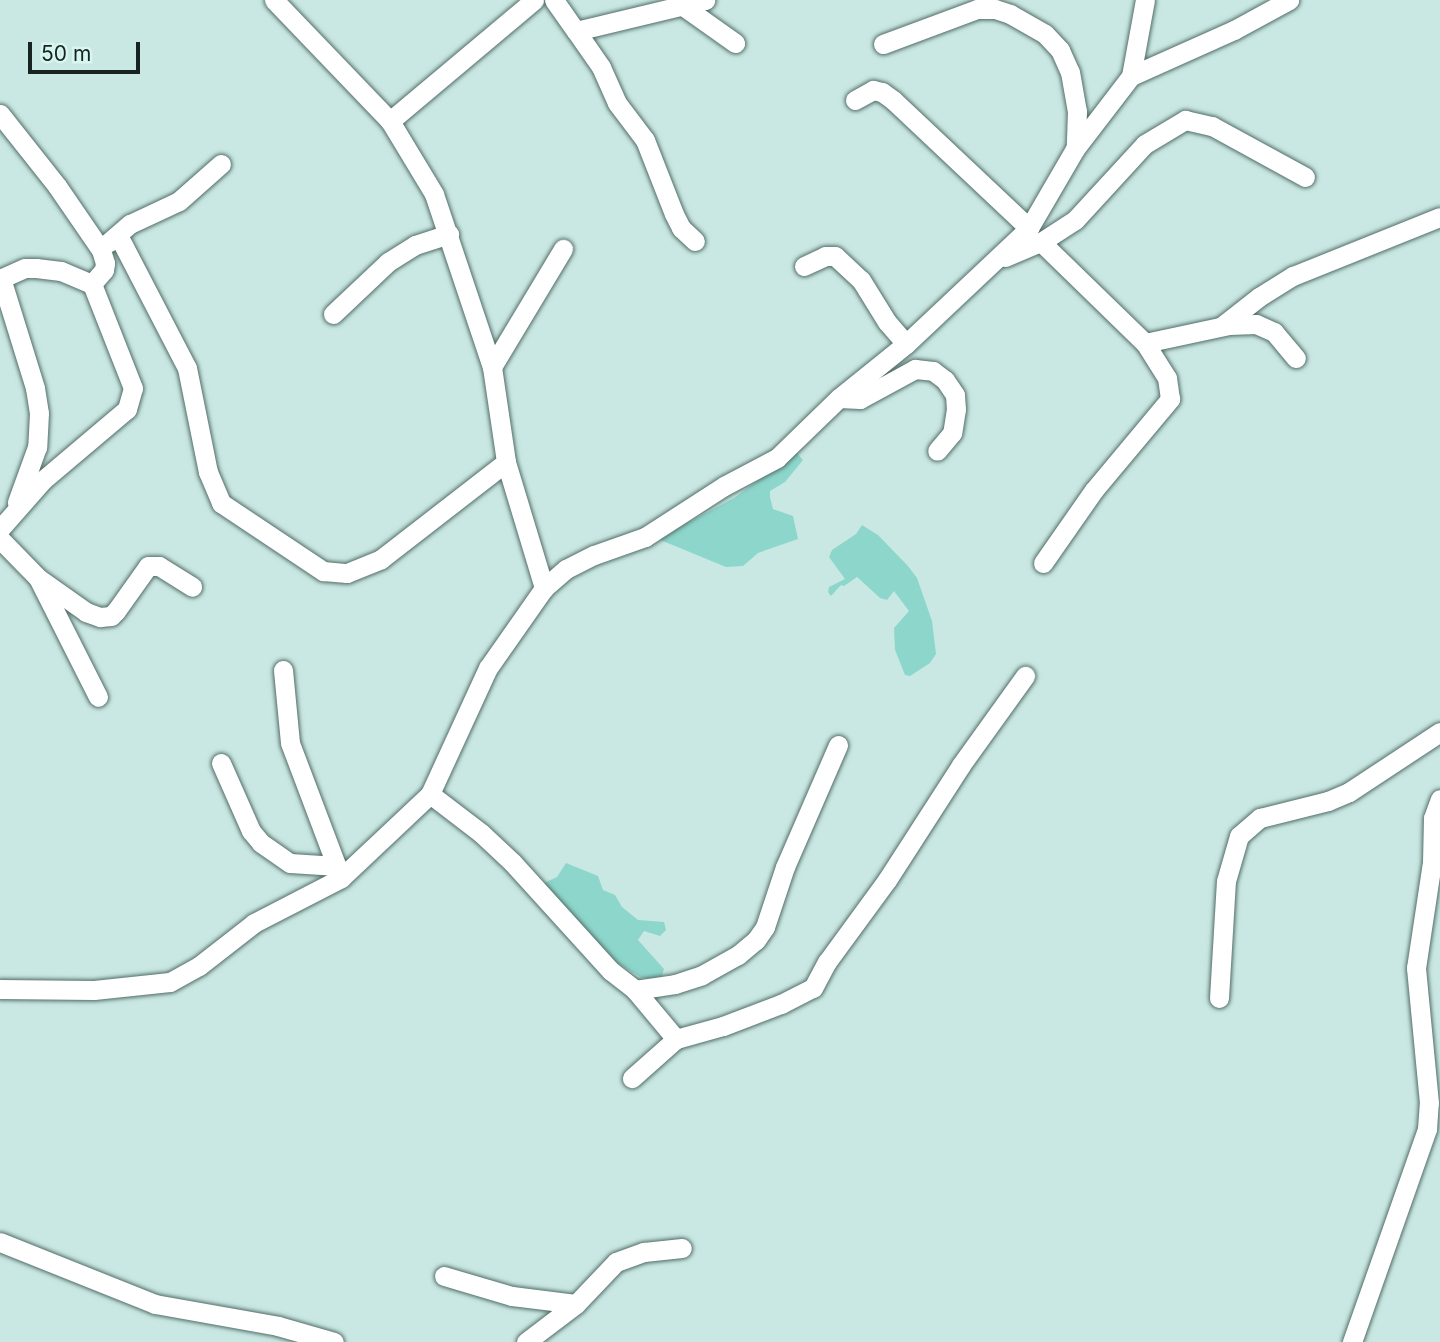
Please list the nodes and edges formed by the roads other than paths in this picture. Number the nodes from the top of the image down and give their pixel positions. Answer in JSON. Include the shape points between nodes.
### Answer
{"nodes":[{"id":1,"x":274,"y":0,"type":"edge"},
{"id":2,"x":534,"y":0,"type":"edge"},
{"id":3,"x":554,"y":0,"type":"edge"},
{"id":4,"x":705,"y":0,"type":"edge"},
{"id":5,"x":1145,"y":0,"type":"edge"},
{"id":6,"x":1289,"y":0,"type":"edge"},
{"id":7,"x":682,"y":6,"type":"junction"},
{"id":8,"x":576,"y":32,"type":"junction"},
{"id":9,"x":736,"y":43,"type":"dead end"},
{"id":10,"x":883,"y":44,"type":"dead end"},
{"id":11,"x":1131,"y":76,"type":"junction"},
{"id":12,"x":855,"y":100,"type":"dead end"},
{"id":13,"x":0,"y":114,"type":"edge"},
{"id":14,"x":390,"y":121,"type":"junction"},
{"id":15,"x":1076,"y":149,"type":"junction"},
{"id":16,"x":221,"y":164,"type":"dead end"},
{"id":17,"x":1305,"y":177,"type":"dead end"},
{"id":18,"x":1440,"y":217,"type":"edge"},
{"id":19,"x":449,"y":234,"type":"junction"},
{"id":20,"x":118,"y":235,"type":"junction"},
{"id":21,"x":1035,"y":235,"type":"junction"},
{"id":22,"x":695,"y":241,"type":"dead end"},
{"id":23,"x":564,"y":249,"type":"dead end"},
{"id":24,"x":101,"y":250,"type":"junction"},
{"id":25,"x":804,"y":266,"type":"dead end"},
{"id":26,"x":1,"y":278,"type":"edge"},
{"id":27,"x":92,"y":285,"type":"junction"},
{"id":28,"x":332,"y":314,"type":"dead end"},
{"id":29,"x":1222,"y":327,"type":"junction"},
{"id":30,"x":1145,"y":343,"type":"junction"},
{"id":31,"x":906,"y":344,"type":"junction"},
{"id":32,"x":1296,"y":358,"type":"dead end"},
{"id":33,"x":492,"y":367,"type":"junction"},
{"id":34,"x":839,"y":398,"type":"junction"},
{"id":35,"x":937,"y":451,"type":"dead end"},
{"id":36,"x":506,"y":461,"type":"junction"},
{"id":37,"x":5,"y":525,"type":"edge"},
{"id":38,"x":0,"y":539,"type":"edge"},
{"id":39,"x":1043,"y":563,"type":"dead end"},
{"id":40,"x":38,"y":578,"type":"junction"},
{"id":41,"x":192,"y":587,"type":"dead end"},
{"id":42,"x":544,"y":588,"type":"junction"},
{"id":43,"x":283,"y":670,"type":"dead end"},
{"id":44,"x":1025,"y":676,"type":"dead end"},
{"id":45,"x":98,"y":697,"type":"dead end"},
{"id":46,"x":1440,"y":732,"type":"edge"},
{"id":47,"x":838,"y":745,"type":"dead end"},
{"id":48,"x":221,"y":763,"type":"dead end"},
{"id":49,"x":430,"y":794,"type":"junction"},
{"id":50,"x":1440,"y":799,"type":"edge"},
{"id":51,"x":339,"y":872,"type":"junction"},
{"id":52,"x":0,"y":989,"type":"edge"},
{"id":53,"x":635,"y":990,"type":"junction"},
{"id":54,"x":1219,"y":998,"type":"dead end"},
{"id":55,"x":676,"y":1039,"type":"junction"},
{"id":56,"x":632,"y":1078,"type":"dead end"},
{"id":57,"x":1434,"y":1126,"type":"edge"},
{"id":58,"x":0,"y":1242,"type":"edge"},
{"id":59,"x":682,"y":1248,"type":"dead end"},
{"id":60,"x":444,"y":1276,"type":"dead end"},
{"id":61,"x":576,"y":1304,"type":"junction"},
{"id":62,"x":334,"y":1342,"type":"edge"},
{"id":63,"x":526,"y":1342,"type":"edge"},
{"id":64,"x":1352,"y":1342,"type":"edge"}],
"edges":[{"from":1,"to":14,"type":"street"},
{"from":2,"to":14,"type":"street"},
{"from":3,"to":8,"type":"street"},
{"from":4,"to":7,"type":"street"},
{"from":5,"to":11,"type":"street"},
{"from":6,"to":11,"type":"street"},
{"from":7,"to":8,"type":"street"},
{"from":7,"to":9,"type":"street"},
{"from":8,"to":22,"type":"street","via":[[601,67],[617,103],[645,139],[674,214]]},
{"from":10,"to":15,"type":"street","via":[[977,9],[1010,14],[1045,34],[1060,50],[1070,72],[1077,111]]},
{"from":11,"to":15,"type":"street"},
{"from":12,"to":21,"type":"street","via":[[873,90],[893,100]]},
{"from":13,"to":24,"type":"street"},
{"from":14,"to":19,"type":"street","via":[[435,194]]},
{"from":15,"to":21,"type":"street"},
{"from":16,"to":20,"type":"street","via":[[179,201]]},
{"from":17,"to":21,"type":"street","via":[[1212,126],[1185,120],[1145,145],[1075,220]]},
{"from":18,"to":29,"type":"street","via":[[1293,276]]},
{"from":19,"to":28,"type":"street","via":[[388,262]]},
{"from":19,"to":33,"type":"street"},
{"from":20,"to":24,"type":"street"},
{"from":20,"to":36,"type":"street","via":[[187,368],[208,472],[221,503],[323,571],[347,573],[381,559]]},
{"from":21,"to":30,"type":"street"},
{"from":21,"to":31,"type":"street","via":[[995,261]]},
{"from":23,"to":33,"type":"street"},
{"from":24,"to":27,"type":"street","via":[[104,270]]},
{"from":25,"to":31,"type":"street","via":[[835,256],[861,279]]},
{"from":26,"to":27,"type":"street","via":[[36,268],[61,271]]},
{"from":26,"to":37,"type":"street","via":[[39,413],[37,447]]},
{"from":27,"to":37,"type":"street","via":[[134,388],[133,398],[127,409],[43,480]]},
{"from":29,"to":30,"type":"street"},
{"from":29,"to":32,"type":"street","via":[[1263,326]]},
{"from":30,"to":39,"type":"street","via":[[1167,378],[1170,399],[1094,490]]},
{"from":31,"to":34,"type":"street"},
{"from":33,"to":36,"type":"street"},
{"from":34,"to":35,"type":"street","via":[[860,399],[915,369],[933,371],[955,395],[956,410],[952,433]]},
{"from":34,"to":42,"type":"street","via":[[777,458],[645,537],[566,569]]},
{"from":36,"to":42,"type":"street"},
{"from":38,"to":40,"type":"street"},
{"from":40,"to":41,"type":"street","via":[[100,617],[111,616],[152,565]]},
{"from":40,"to":45,"type":"street"},
{"from":42,"to":49,"type":"street","via":[[488,668]]},
{"from":43,"to":51,"type":"street","via":[[290,743]]},
{"from":44,"to":55,"type":"street","via":[[827,961],[813,988],[723,1026]]},
{"from":46,"to":54,"type":"street","via":[[1349,792],[1260,818],[1239,836],[1226,881]]},
{"from":47,"to":53,"type":"street","via":[[756,940],[702,975]]},
{"from":48,"to":51,"type":"street","via":[[261,844],[290,863]]},
{"from":49,"to":51,"type":"street"},
{"from":49,"to":53,"type":"street","via":[[488,840],[611,971]]},
{"from":50,"to":57,"type":"street","via":[[1433,818],[1432,862],[1416,968]]},
{"from":51,"to":52,"type":"street","via":[[254,923],[199,966],[170,982],[94,990]]},
{"from":53,"to":55,"type":"street"},
{"from":55,"to":56,"type":"street"},
{"from":57,"to":64,"type":"street"},
{"from":58,"to":62,"type":"street","via":[[155,1304],[278,1326]]},
{"from":59,"to":61,"type":"street","via":[[644,1252],[616,1262]]},
{"from":60,"to":61,"type":"street","via":[[512,1296]]},
{"from":61,"to":63,"type":"street"}]}
